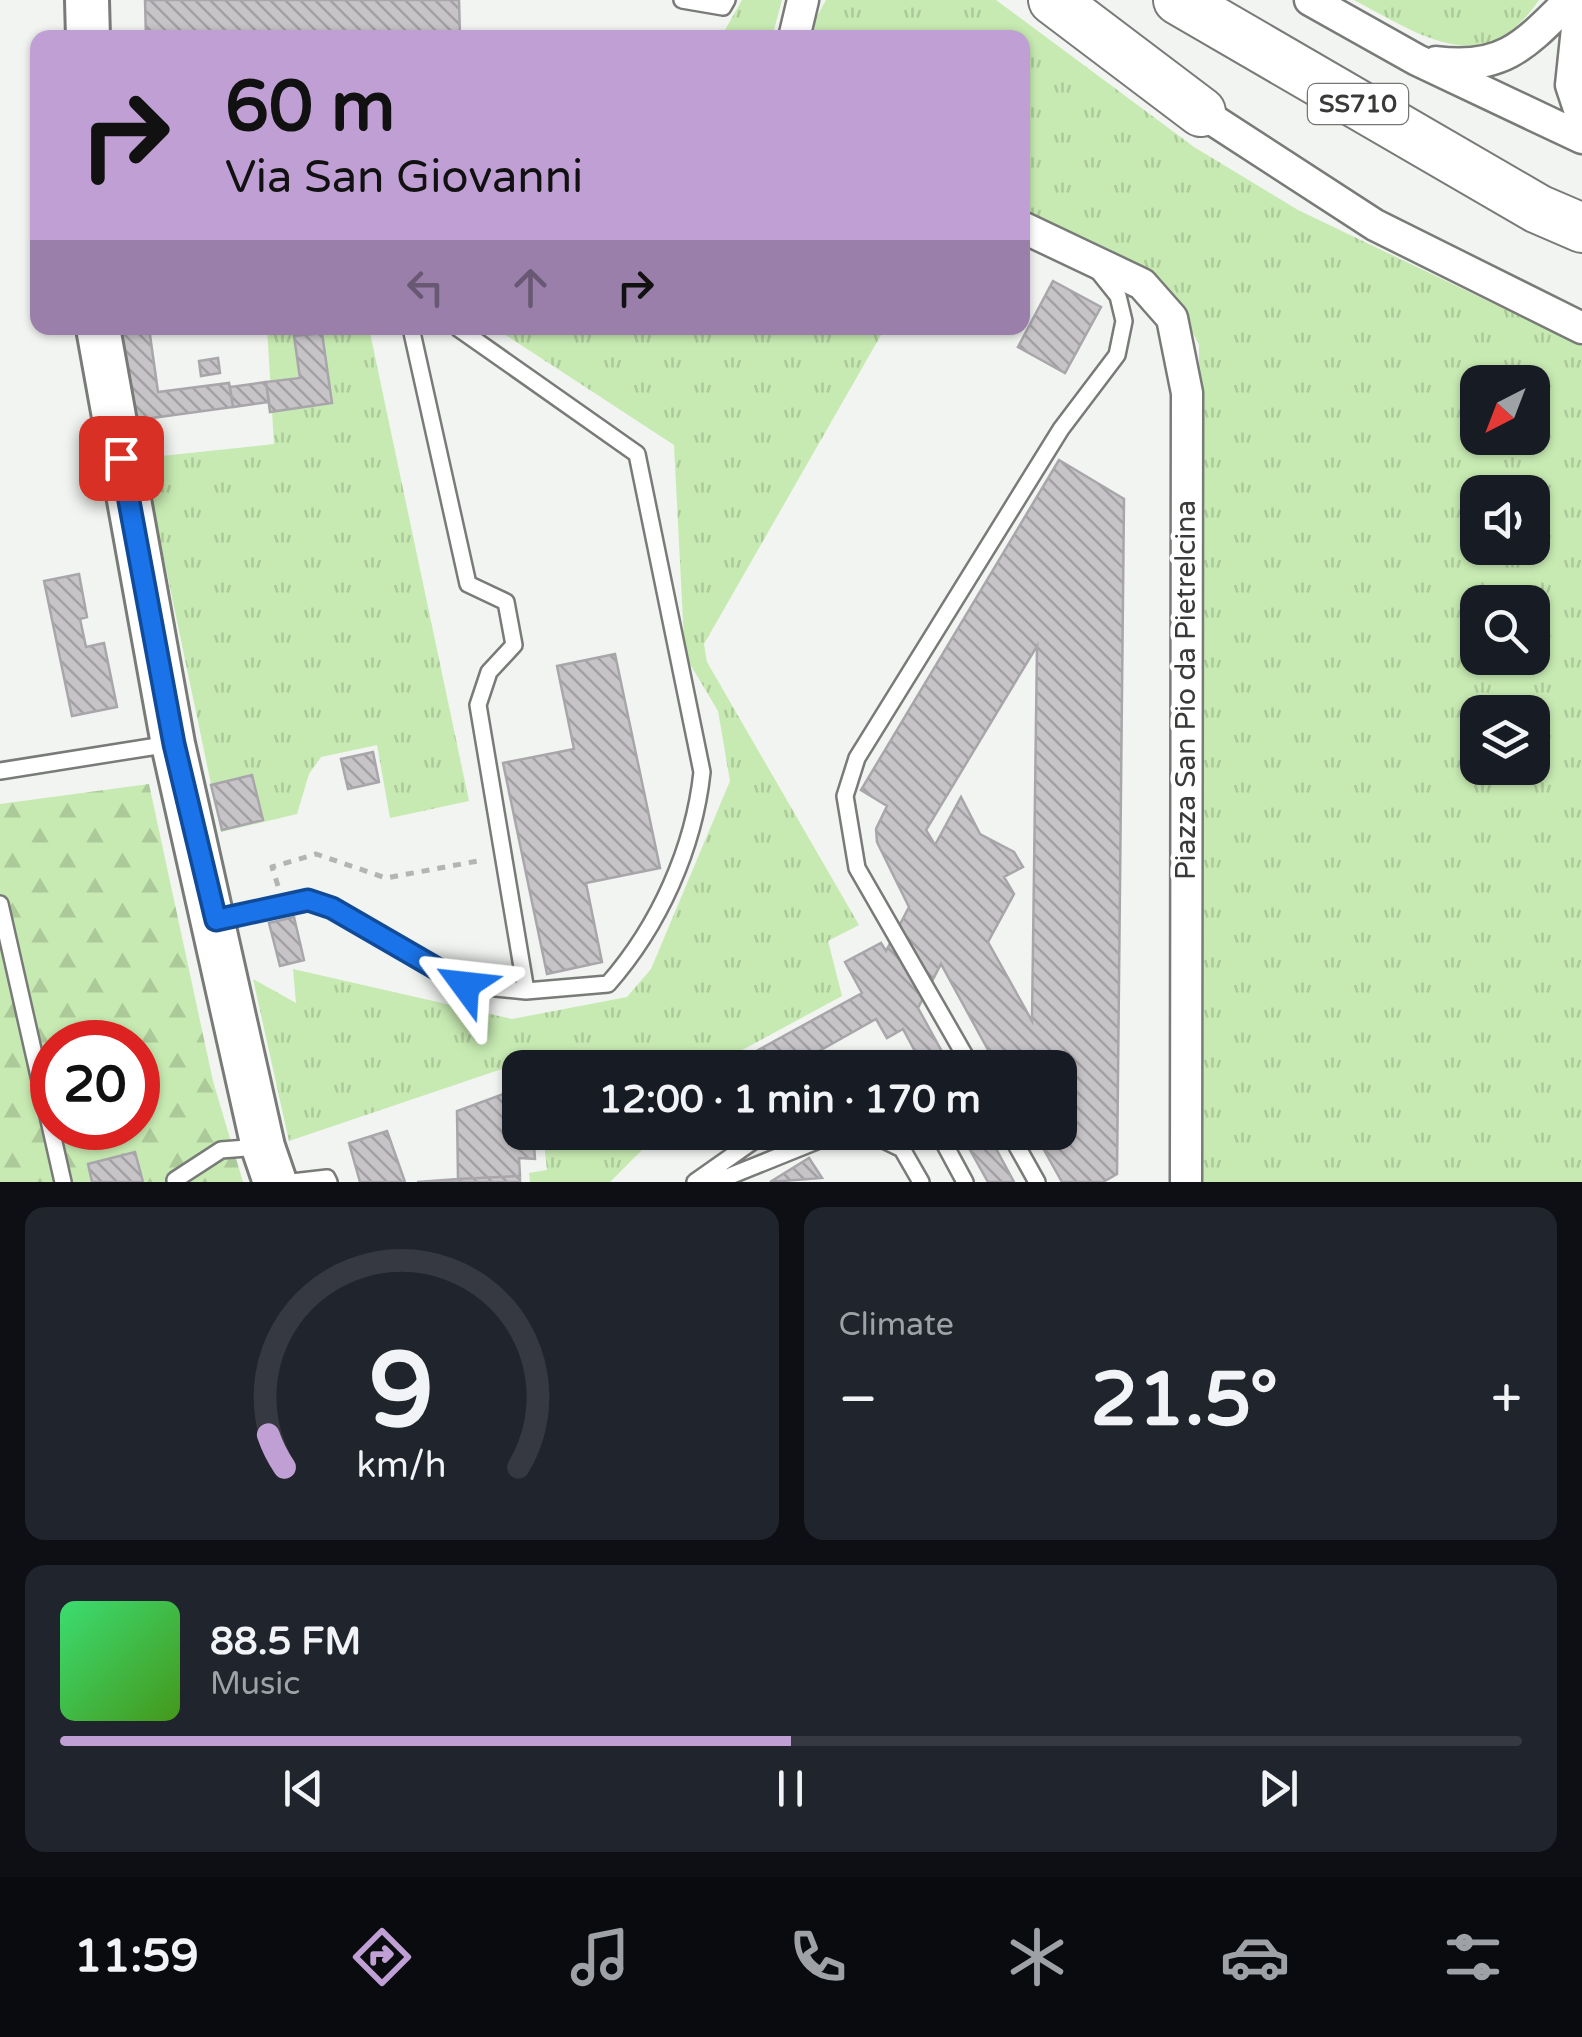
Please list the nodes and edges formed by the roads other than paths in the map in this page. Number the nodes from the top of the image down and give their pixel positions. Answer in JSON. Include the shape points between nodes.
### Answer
{"nodes":[{"id":1,"x":88,"y":0,"type":"edge"},
{"id":2,"x":682,"y":0,"type":"edge"},
{"id":3,"x":727,"y":0,"type":"edge"},
{"id":4,"x":803,"y":0,"type":"edge"},
{"id":5,"x":1030,"y":0,"type":"edge"},
{"id":6,"x":1053,"y":0,"type":"edge"},
{"id":7,"x":1178,"y":0,"type":"edge"},
{"id":8,"x":1310,"y":0,"type":"edge"},
{"id":9,"x":1570,"y":0,"type":"edge"},
{"id":10,"x":1580,"y":0,"type":"edge"},
{"id":11,"x":88,"y":30,"type":"edge"},
{"id":12,"x":796,"y":30,"type":"edge"},
{"id":13,"x":1417,"y":60,"type":"junction"},
{"id":14,"x":1201,"y":112,"type":"junction"},
{"id":15,"x":1582,"y":118,"type":"edge"},
{"id":16,"x":1582,"y":138,"type":"edge"},
{"id":17,"x":1582,"y":228,"type":"edge"},
{"id":18,"x":1030,"y":230,"type":"edge"},
{"id":19,"x":1076,"y":251,"type":"junction"},
{"id":20,"x":1582,"y":328,"type":"edge"},
{"id":21,"x":99,"y":335,"type":"edge"},
{"id":22,"x":414,"y":335,"type":"edge"},
{"id":23,"x":468,"y":335,"type":"edge"},
{"id":24,"x":174,"y":744,"type":"junction"},
{"id":25,"x":0,"y":771,"type":"edge"},
{"id":26,"x":0,"y":904,"type":"edge"},
{"id":27,"x":216,"y":920,"type":"junction"},
{"id":28,"x":526,"y":991,"type":"junction"},
{"id":29,"x":962,"y":1050,"type":"edge"},
{"id":30,"x":741,"y":1150,"type":"edge"},
{"id":31,"x":794,"y":1150,"type":"edge"},
{"id":32,"x":903,"y":1150,"type":"edge"},
{"id":33,"x":948,"y":1150,"type":"edge"},
{"id":34,"x":1019,"y":1150,"type":"edge"},
{"id":35,"x":269,"y":1164,"type":"edge"},
{"id":36,"x":175,"y":1180,"type":"edge"},
{"id":37,"x":63,"y":1182,"type":"edge"},
{"id":38,"x":292,"y":1182,"type":"edge"},
{"id":39,"x":329,"y":1182,"type":"edge"},
{"id":40,"x":696,"y":1182,"type":"edge"},
{"id":41,"x":715,"y":1182,"type":"edge"},
{"id":42,"x":921,"y":1182,"type":"edge"},
{"id":43,"x":965,"y":1182,"type":"edge"},
{"id":44,"x":1038,"y":1182,"type":"edge"},
{"id":45,"x":1186,"y":1182,"type":"edge"}],
"edges":[{"from":1,"to":11,"type":"main road"},
{"from":2,"to":3,"type":"lane","via":[[723,7]]},
{"from":4,"to":12,"type":"street"},
{"from":5,"to":14,"type":"street"},
{"from":6,"to":14,"type":"main road"},
{"from":7,"to":17,"type":"main road","number":"SS710","via":[[1538,209]]},
{"from":8,"to":13,"type":"street"},
{"from":9,"to":13,"type":"street","via":[[1529,42],[1496,61]]},
{"from":10,"to":15,"type":"street","via":[[1570,85]]},
{"from":13,"to":16,"type":"street"},
{"from":14,"to":20,"type":"street","via":[[1375,225]]},
{"from":18,"to":19,"type":"street","name":"Piazza San Pio da Pietrelcina"},
{"from":19,"to":29,"type":"lane","via":[[1118,296],[1124,322],[1118,355],[1030,478],[857,758],[844,796],[858,868]]},
{"from":19,"to":45,"type":"street","name":"Piazza San Pio da Pietrelcina","via":[[1142,284],[1172,318],[1187,393]]},
{"from":21,"to":24,"type":"main road"},
{"from":22,"to":28,"type":"lane","via":[[468,584],[506,602],[514,645],[489,672],[478,705]]},
{"from":23,"to":28,"type":"lane","via":[[637,454],[702,772],[696,823],[640,948],[608,984]]},
{"from":24,"to":25,"type":"lane"},
{"from":24,"to":27,"type":"main road"},
{"from":26,"to":37,"type":"lane"},
{"from":27,"to":28,"type":"lane","via":[[308,900],[465,985]]},
{"from":27,"to":35,"type":"main road"},
{"from":30,"to":40,"type":"lane"},
{"from":31,"to":41,"type":"lane"},
{"from":32,"to":42,"type":"lane"},
{"from":33,"to":43,"type":"lane"},
{"from":34,"to":44,"type":"lane"},
{"from":35,"to":36,"type":"lane","via":[[220,1150]]},
{"from":38,"to":39,"type":"lane"}]}
